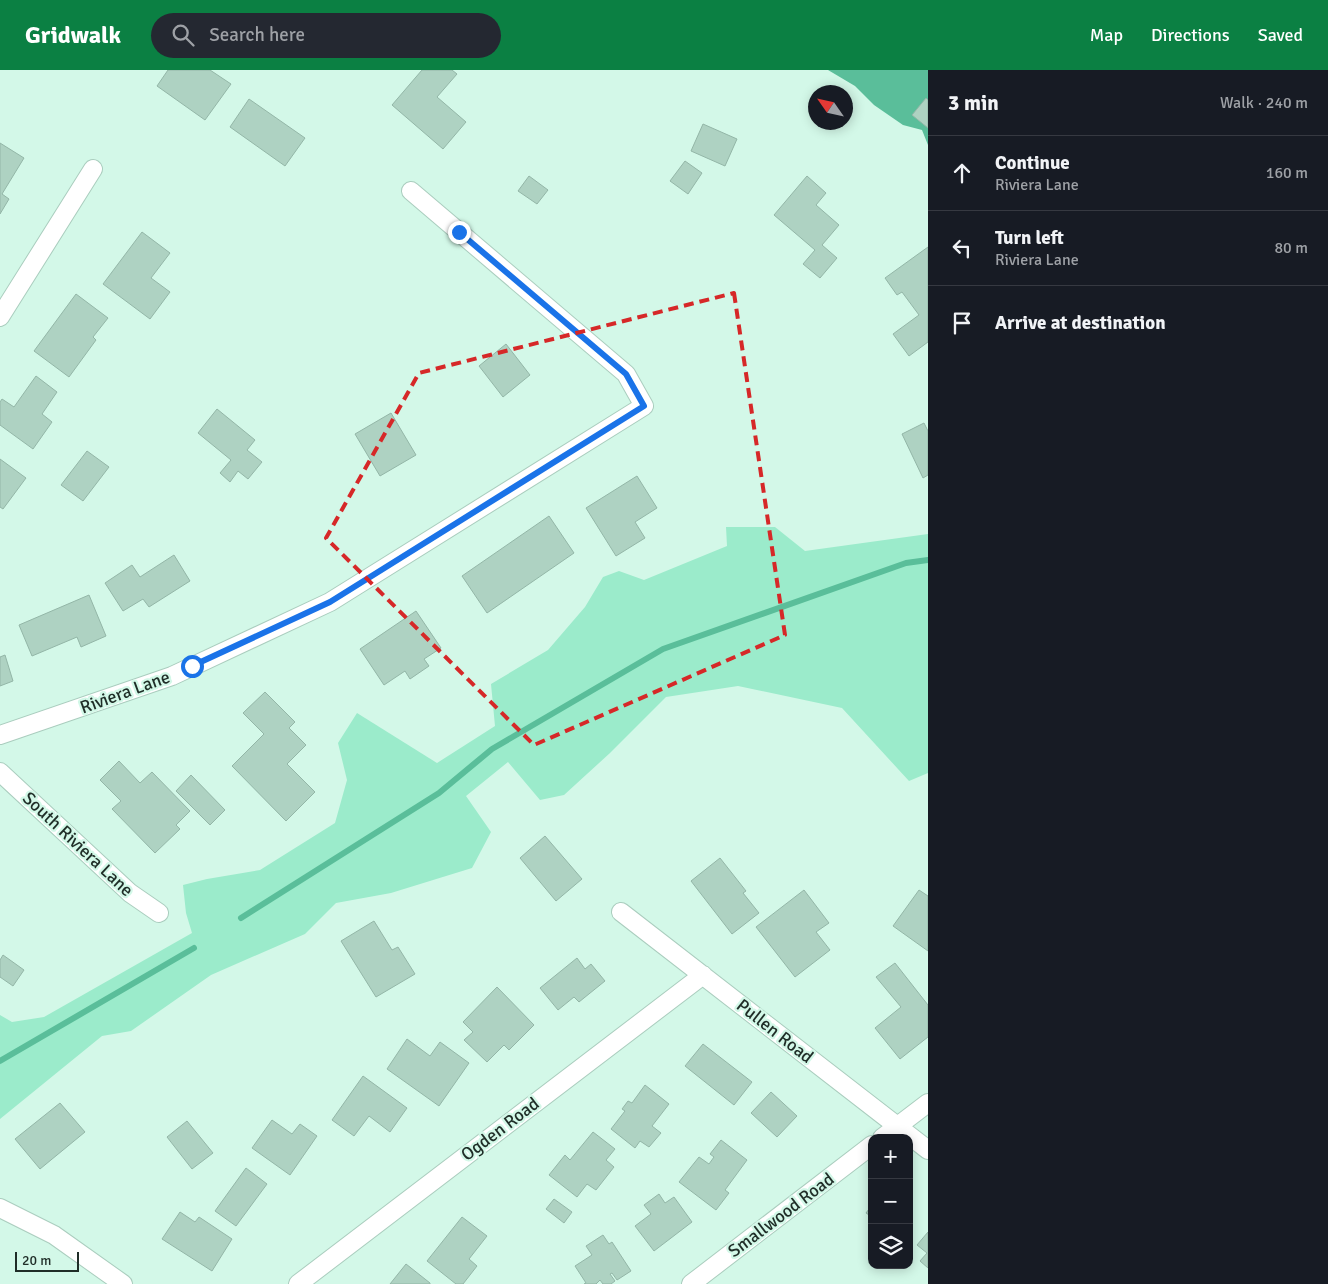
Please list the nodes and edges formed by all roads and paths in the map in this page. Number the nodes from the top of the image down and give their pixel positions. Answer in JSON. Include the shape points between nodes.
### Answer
{"nodes":[{"id":1,"x":93,"y":169,"type":"dead end"},
{"id":2,"x":411,"y":191,"type":"dead end"},
{"id":3,"x":7,"y":290,"type":"edge"},
{"id":4,"x":0,"y":317,"type":"edge"},
{"id":5,"x":0,"y":735,"type":"edge"},
{"id":6,"x":0,"y":772,"type":"edge"},
{"id":7,"x":621,"y":912,"type":"dead end"},
{"id":8,"x":159,"y":913,"type":"dead end"},
{"id":9,"x":703,"y":975,"type":"junction"},
{"id":10,"x":928,"y":1103,"type":"edge"},
{"id":11,"x":897,"y":1126,"type":"junction"},
{"id":12,"x":887,"y":1134,"type":"edge"},
{"id":13,"x":868,"y":1149,"type":"edge"},
{"id":14,"x":928,"y":1150,"type":"edge"},
{"id":15,"x":0,"y":1208,"type":"edge"},
{"id":16,"x":123,"y":1284,"type":"edge"},
{"id":17,"x":298,"y":1284,"type":"edge"},
{"id":18,"x":691,"y":1284,"type":"edge"}],
"edges":[{"from":1,"to":3,"type":"street"},
{"from":2,"to":5,"type":"street","name":"Riviera Lane","via":[[626,374],[644,406],[330,602],[172,676]]},
{"from":3,"to":4,"type":"street"},
{"from":6,"to":8,"type":"street","name":"South Riviera Lane","via":[[130,893]]},
{"from":7,"to":9,"type":"street","name":"Pullen Road"},
{"from":9,"to":11,"type":"street","name":"Pullen Road"},
{"from":9,"to":17,"type":"street","name":"Ogden Road"},
{"from":10,"to":11,"type":"street"},
{"from":11,"to":12,"type":"street"},
{"from":11,"to":14,"type":"street","name":"Pullen Road"},
{"from":13,"to":18,"type":"street","name":"Smallwood Road"},
{"from":15,"to":16,"type":"street","via":[[54,1235]]}]}
